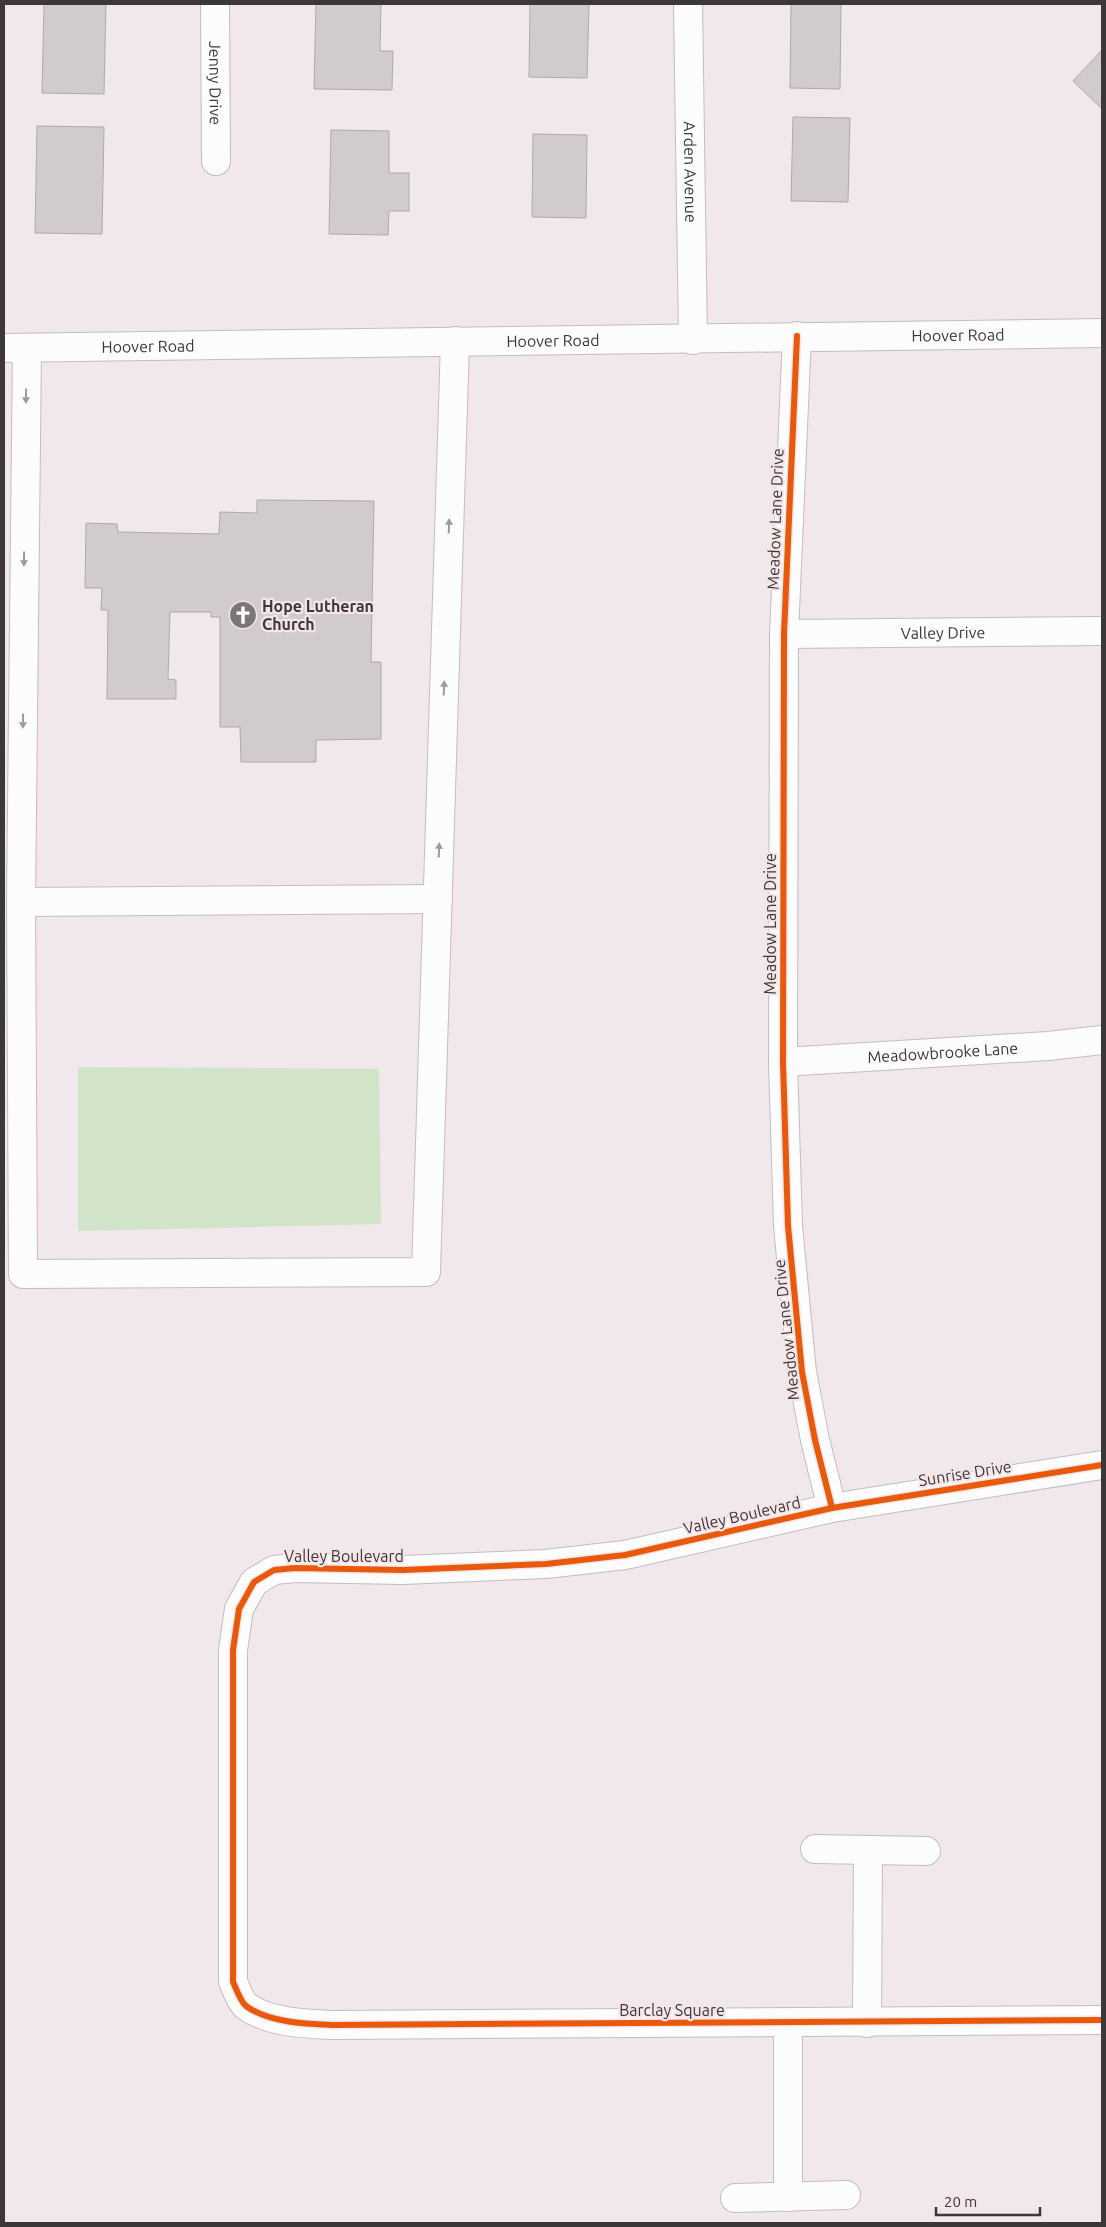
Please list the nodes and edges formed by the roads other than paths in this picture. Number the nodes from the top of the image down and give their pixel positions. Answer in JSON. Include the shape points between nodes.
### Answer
{"nodes":[{"id":1,"x":215,"y":4,"type":"edge"},
{"id":2,"x":688,"y":4,"type":"edge"},
{"id":3,"x":216,"y":161,"type":"dead end"},
{"id":4,"x":1102,"y":333,"type":"edge"},
{"id":5,"x":797,"y":336,"type":"junction"},
{"id":6,"x":693,"y":340,"type":"junction"},
{"id":7,"x":455,"y":341,"type":"junction"},
{"id":8,"x":15,"y":348,"type":"edge"},
{"id":9,"x":1102,"y":631,"type":"edge"},
{"id":10,"x":784,"y":634,"type":"junction"},
{"id":11,"x":438,"y":899,"type":"junction"},
{"id":12,"x":21,"y":902,"type":"junction"},
{"id":13,"x":1102,"y":1040,"type":"edge"},
{"id":14,"x":783,"y":1062,"type":"junction"},
{"id":15,"x":1102,"y":1465,"type":"edge"},
{"id":16,"x":832,"y":1508,"type":"junction"},
{"id":17,"x":816,"y":1849,"type":"dead end"},
{"id":18,"x":868,"y":1850,"type":"junction"},
{"id":19,"x":926,"y":1850,"type":"dead end"},
{"id":20,"x":245,"y":2005,"type":"joint"},
{"id":21,"x":1102,"y":2020,"type":"edge"},
{"id":22,"x":788,"y":2023,"type":"junction"},
{"id":23,"x":867,"y":2023,"type":"junction"},
{"id":24,"x":846,"y":2195,"type":"dead end"},
{"id":25,"x":788,"y":2197,"type":"junction"},
{"id":26,"x":735,"y":2198,"type":"dead end"}],
"edges":[{"from":1,"to":3,"type":"street","name":"Jenny Drive"},
{"from":2,"to":6,"type":"street","name":"Arden Avenue"},
{"from":4,"to":5,"type":"street","name":"Hoover Road"},
{"from":5,"to":6,"type":"street","name":"Hoover Road"},
{"from":5,"to":10,"type":"street","name":"Meadow Lane Drive"},
{"from":6,"to":7,"type":"street","name":"Hoover Road"},
{"from":7,"to":8,"type":"street","name":"Hoover Road"},
{"from":11,"to":7,"type":"street","one_way":true},
{"from":8,"to":12,"type":"street","one_way":true},
{"from":9,"to":10,"type":"street","name":"Valley Drive"},
{"from":10,"to":14,"type":"street","name":"Meadow Lane Drive"},
{"from":11,"to":12,"type":"street"},
{"from":11,"to":12,"type":"street","via":[[426,1272],[23,1274]]},
{"from":13,"to":14,"type":"street","name":"Meadowbrooke Lane"},
{"from":14,"to":16,"type":"street","name":"Meadow Lane Drive","via":[[788,1226],[802,1372],[814,1440]]},
{"from":15,"to":16,"type":"street","name":"Sunrise Drive"},
{"from":16,"to":20,"type":"street","name":"Valley Boulevard","via":[[625,1555],[546,1564],[403,1570],[295,1568],[274,1570],[254,1582],[239,1609],[233,1650],[233,1982]]},
{"from":17,"to":18,"type":"street"},
{"from":18,"to":19,"type":"street"},
{"from":18,"to":23,"type":"street"},
{"from":20,"to":22,"type":"street","name":"Barclay Square","via":[[295,2023],[334,2025]]},
{"from":21,"to":23,"type":"street","name":"Barclay Square"},
{"from":22,"to":23,"type":"street","name":"Barclay Square"},
{"from":22,"to":25,"type":"street"},
{"from":24,"to":25,"type":"street"},
{"from":25,"to":26,"type":"street"}]}
